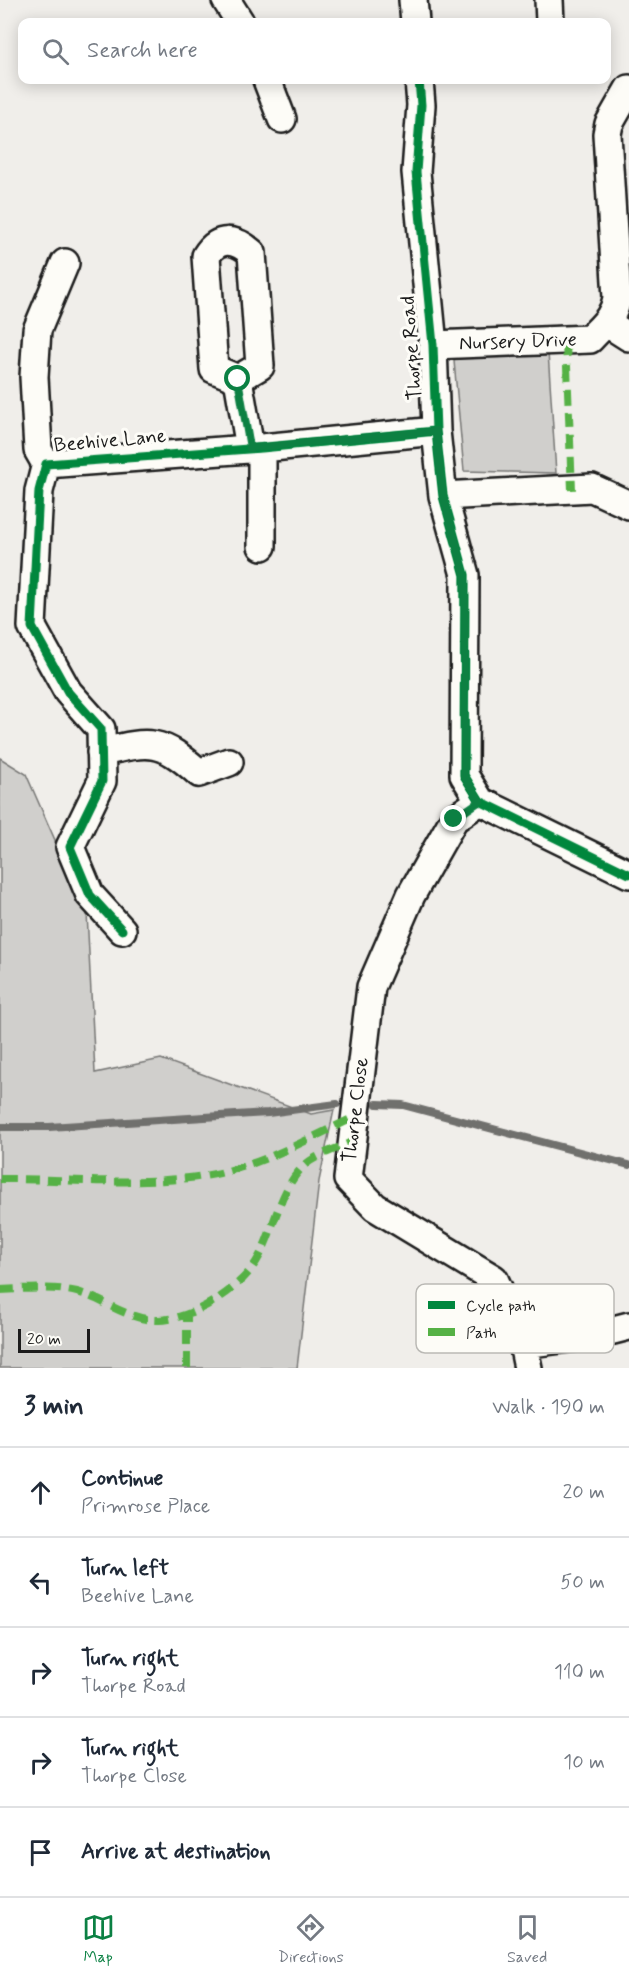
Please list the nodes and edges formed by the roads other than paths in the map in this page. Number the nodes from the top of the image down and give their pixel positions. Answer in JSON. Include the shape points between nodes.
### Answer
{"nodes":[{"id":1,"x":226,"y":0,"type":"edge"},
{"id":2,"x":413,"y":0,"type":"edge"},
{"id":3,"x":549,"y":0,"type":"edge"},
{"id":4,"x":237,"y":18,"type":"edge"},
{"id":5,"x":415,"y":18,"type":"edge"},
{"id":6,"x":550,"y":18,"type":"edge"},
{"id":7,"x":269,"y":84,"type":"edge"},
{"id":8,"x":419,"y":84,"type":"edge"},
{"id":9,"x":629,"y":89,"type":"edge"},
{"id":10,"x":282,"y":119,"type":"dead end"},
{"id":11,"x":620,"y":208,"type":"edge"},
{"id":12,"x":65,"y":263,"type":"dead end"},
{"id":13,"x":618,"y":330,"type":"edge"},
{"id":14,"x":433,"y":345,"type":"junction"},
{"id":15,"x":238,"y":379,"type":"dead end"},
{"id":16,"x":436,"y":431,"type":"junction"},
{"id":17,"x":256,"y":448,"type":"junction"},
{"id":18,"x":46,"y":464,"type":"junction"},
{"id":19,"x":443,"y":496,"type":"junction"},
{"id":20,"x":629,"y":505,"type":"edge"},
{"id":21,"x":262,"y":546,"type":"dead end"},
{"id":22,"x":101,"y":752,"type":"junction"},
{"id":23,"x":230,"y":762,"type":"dead end"},
{"id":24,"x":480,"y":801,"type":"junction"},
{"id":25,"x":629,"y":874,"type":"edge"},
{"id":26,"x":122,"y":930,"type":"dead end"},
{"id":27,"x":496,"y":1284,"type":"edge"},
{"id":28,"x":629,"y":1326,"type":"edge"},
{"id":29,"x":614,"y":1330,"type":"edge"}],
"edges":[{"from":1,"to":4,"type":"street"},
{"from":2,"to":5,"type":"street"},
{"from":3,"to":6,"type":"street"},
{"from":7,"to":10,"type":"street"},
{"from":8,"to":14,"type":"street","name":"Thorpe Road","via":[[416,172]]},
{"from":9,"to":11,"type":"street","name":"Nursery Drive","via":[[607,135]]},
{"from":11,"to":13,"type":"street","name":"Nursery Drive","via":[[615,309]]},
{"from":12,"to":18,"type":"street","via":[[37,330],[34,376],[38,450]]},
{"from":13,"to":14,"type":"street","name":"Nursery Drive","via":[[590,339]]},
{"from":14,"to":16,"type":"street","name":"Thorpe Road"},
{"from":15,"to":17,"type":"street"},
{"from":16,"to":17,"type":"street","name":"Beehive Lane"},
{"from":16,"to":19,"type":"street","name":"Thorpe Road"},
{"from":17,"to":18,"type":"street","name":"Beehive Lane"},
{"from":17,"to":21,"type":"street"},
{"from":18,"to":22,"type":"street","name":"Beehive Lane","via":[[39,490],[32,627],[69,692],[101,729]]},
{"from":19,"to":20,"type":"street","via":[[592,488]]},
{"from":19,"to":24,"type":"street","name":"Thorpe Road","via":[[465,575],[464,776]]},
{"from":22,"to":23,"type":"street","via":[[145,742],[178,754],[199,773]]},
{"from":22,"to":26,"type":"street","name":"Beehive Lane","via":[[102,781],[70,846],[90,896]]},
{"from":24,"to":25,"type":"street"},
{"from":24,"to":27,"type":"street","name":"Thorpe Close","via":[[454,819],[411,895],[371,987],[348,1179],[375,1207],[494,1279]]},
{"from":28,"to":29,"type":"street"}]}
